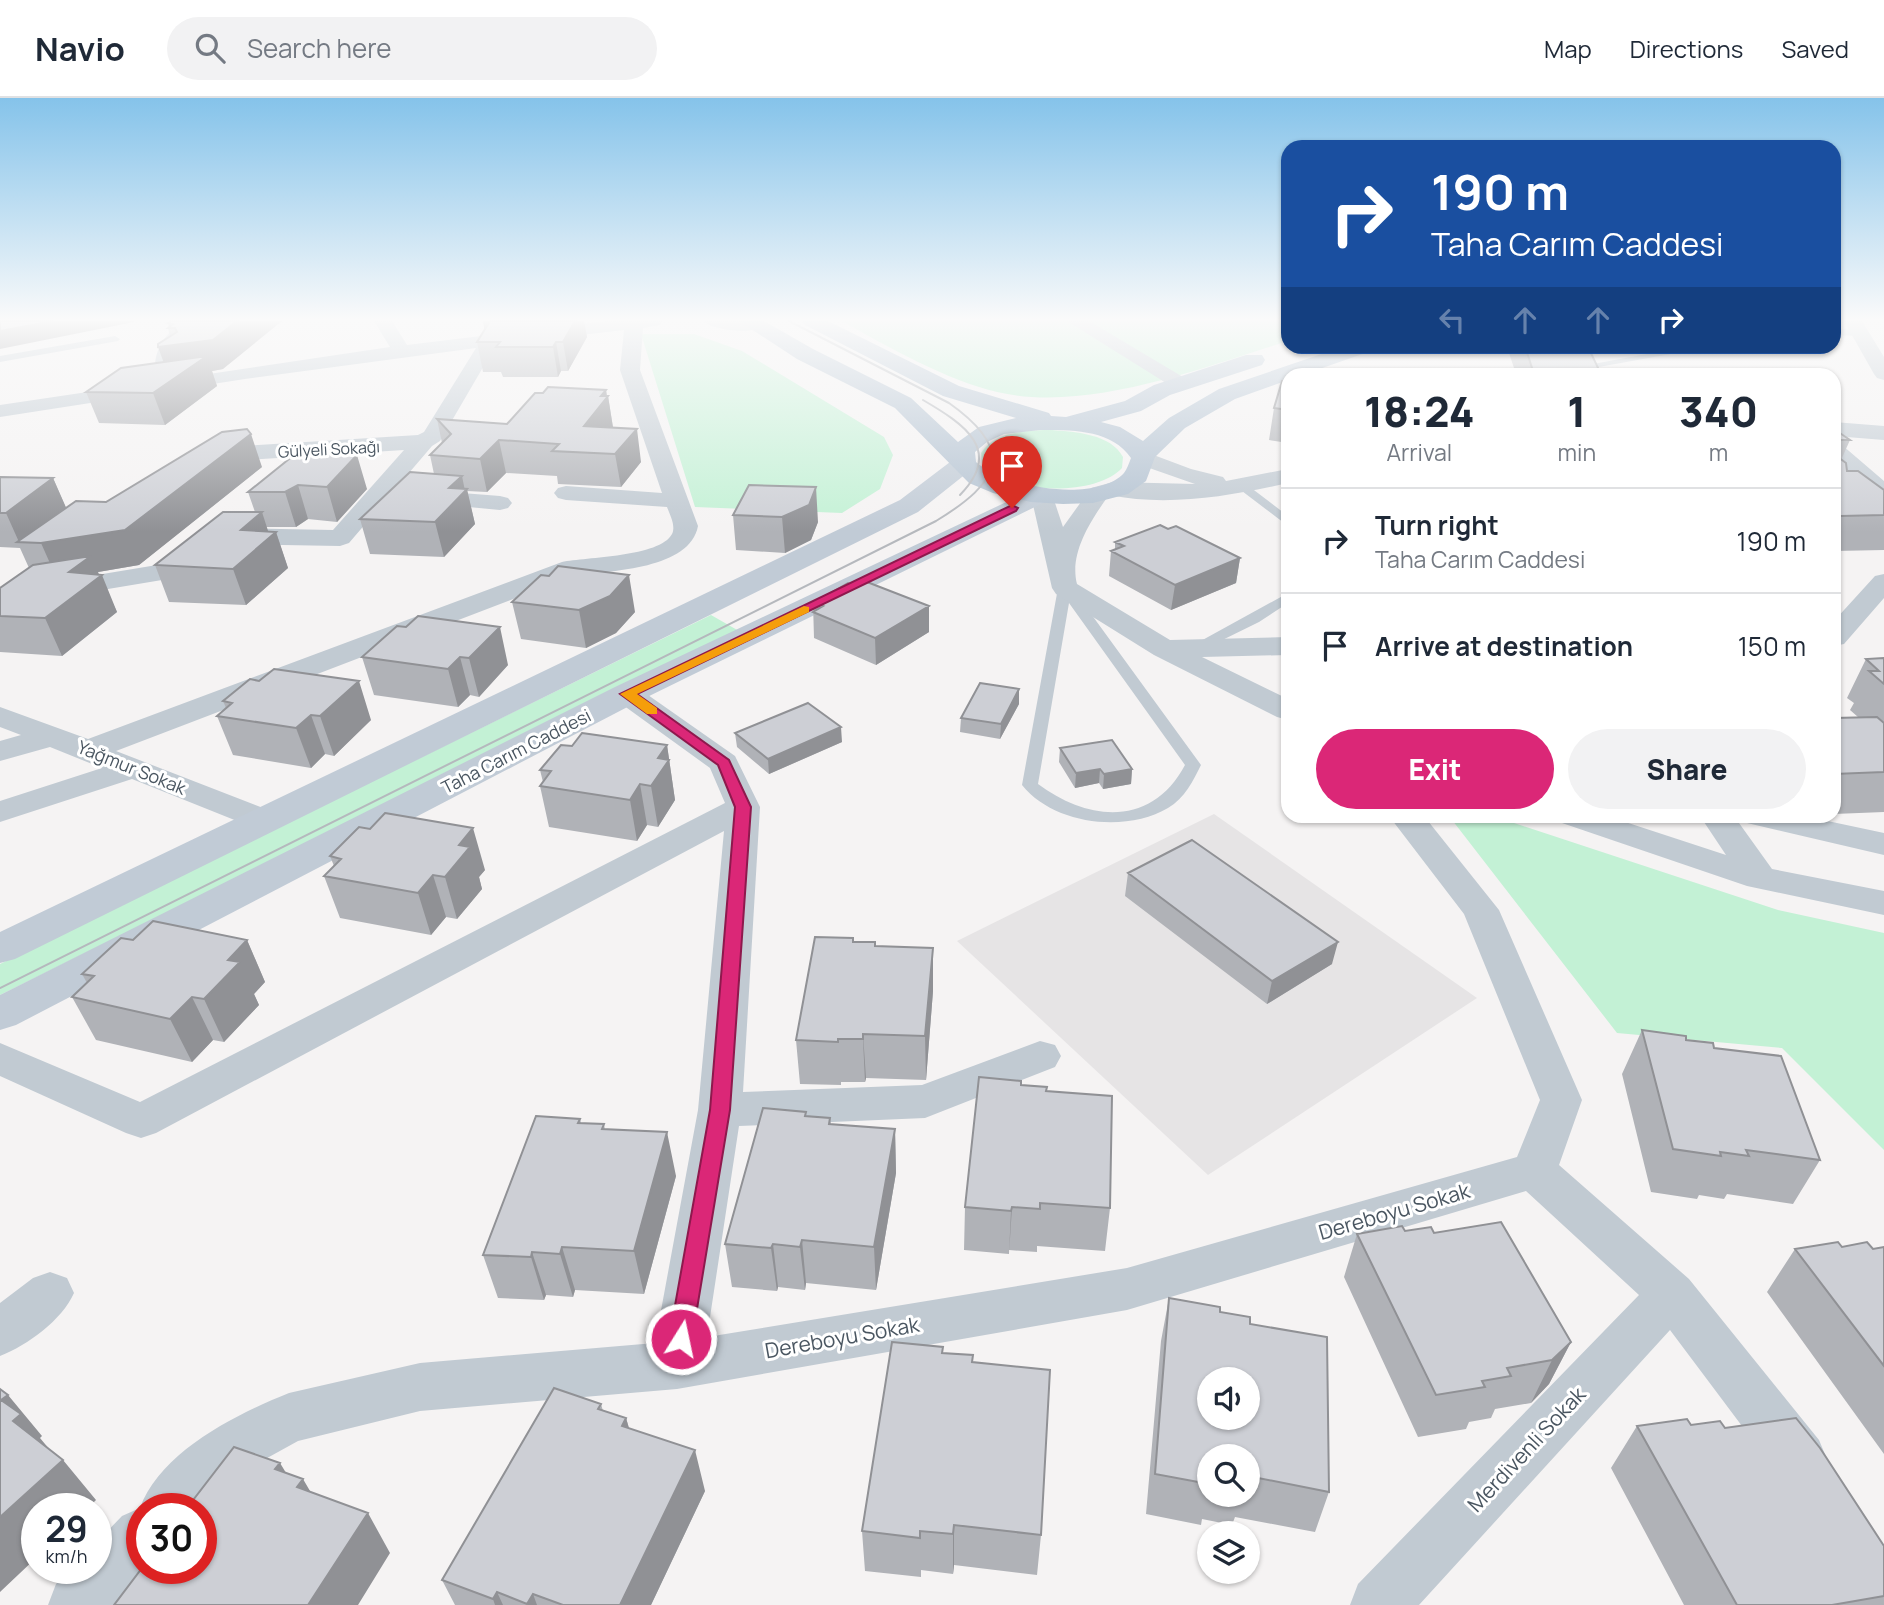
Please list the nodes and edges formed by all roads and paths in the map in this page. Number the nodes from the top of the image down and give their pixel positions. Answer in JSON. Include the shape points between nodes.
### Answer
{"nodes":[{"id":1,"x":117,"y":391,"type":"edge"},
{"id":2,"x":459,"y":391,"type":"edge"},
{"id":3,"x":638,"y":391,"type":"edge"},
{"id":4,"x":879,"y":391,"type":"edge"},
{"id":5,"x":952,"y":391,"type":"edge"},
{"id":6,"x":1146,"y":391,"type":"edge"},
{"id":7,"x":1162,"y":391,"type":"edge"},
{"id":8,"x":1235,"y":391,"type":"edge"},
{"id":9,"x":985,"y":402,"type":"junction"},
{"id":10,"x":0,"y":411,"type":"edge"},
{"id":11,"x":1060,"y":423,"type":"junction"},
{"id":12,"x":1841,"y":430,"type":"edge"},
{"id":13,"x":1884,"y":433,"type":"edge"},
{"id":14,"x":424,"y":441,"type":"junction"},
{"id":15,"x":329,"y":449,"type":"junction"},
{"id":16,"x":1841,"y":456,"type":"edge"},
{"id":17,"x":1142,"y":457,"type":"junction"},
{"id":18,"x":962,"y":461,"type":"junction"},
{"id":19,"x":191,"y":464,"type":"edge"},
{"id":20,"x":296,"y":475,"type":"edge"},
{"id":21,"x":1281,"y":477,"type":"edge"},
{"id":22,"x":1242,"y":486,"type":"junction"},
{"id":23,"x":1106,"y":491,"type":"junction"},
{"id":24,"x":379,"y":493,"type":"junction"},
{"id":25,"x":566,"y":493,"type":"edge"},
{"id":26,"x":1884,"y":494,"type":"edge"},
{"id":27,"x":1846,"y":495,"type":"edge"},
{"id":28,"x":1040,"y":496,"type":"junction"},
{"id":29,"x":677,"y":501,"type":"junction"},
{"id":30,"x":500,"y":503,"type":"dead end"},
{"id":31,"x":253,"y":510,"type":"edge"},
{"id":32,"x":1281,"y":517,"type":"edge"},
{"id":33,"x":220,"y":536,"type":"junction"},
{"id":34,"x":1884,"y":582,"type":"edge"},
{"id":35,"x":1065,"y":587,"type":"junction"},
{"id":36,"x":0,"y":598,"type":"edge"},
{"id":37,"x":1281,"y":602,"type":"edge"},
{"id":38,"x":1841,"y":630,"type":"edge"},
{"id":39,"x":1281,"y":646,"type":"edge"},
{"id":40,"x":1195,"y":648,"type":"junction"},
{"id":41,"x":1164,"y":649,"type":"junction"},
{"id":42,"x":627,"y":694,"type":"junction"},
{"id":43,"x":1281,"y":708,"type":"edge"},
{"id":44,"x":0,"y":716,"type":"edge"},
{"id":45,"x":52,"y":736,"type":"junction"},
{"id":46,"x":89,"y":750,"type":"junction"},
{"id":47,"x":0,"y":751,"type":"edge"},
{"id":48,"x":134,"y":768,"type":"junction"},
{"id":49,"x":743,"y":807,"type":"junction"},
{"id":50,"x":0,"y":812,"type":"edge"},
{"id":51,"x":264,"y":820,"type":"junction"},
{"id":52,"x":1412,"y":823,"type":"edge"},
{"id":53,"x":1595,"y":823,"type":"edge"},
{"id":54,"x":1722,"y":823,"type":"edge"},
{"id":55,"x":1790,"y":823,"type":"edge"},
{"id":56,"x":1884,"y":844,"type":"edge"},
{"id":57,"x":1760,"y":878,"type":"junction"},
{"id":58,"x":1884,"y":903,"type":"edge"},
{"id":59,"x":0,"y":949,"type":"edge"},
{"id":60,"x":0,"y":1014,"type":"edge"},
{"id":61,"x":1040,"y":1056,"type":"dead end"},
{"id":62,"x":0,"y":1058,"type":"edge"},
{"id":63,"x":720,"y":1110,"type":"junction"},
{"id":64,"x":1534,"y":1170,"type":"junction"},
{"id":65,"x":50,"y":1293,"type":"dead end"},
{"id":66,"x":1672,"y":1294,"type":"junction"},
{"id":67,"x":0,"y":1333,"type":"edge"},
{"id":68,"x":677,"y":1365,"type":"junction"},
{"id":69,"x":1825,"y":1490,"type":"edge"},
{"id":70,"x":182,"y":1493,"type":"edge"},
{"id":71,"x":126,"y":1553,"type":"edge"},
{"id":72,"x":77,"y":1605,"type":"edge"},
{"id":73,"x":1379,"y":1605,"type":"edge"}],
"edges":[{"from":1,"to":10,"type":"street"},
{"from":2,"to":14,"type":"street","via":[[432,436]]},
{"from":3,"to":29,"type":"street"},
{"from":4,"to":18,"type":"main road","via":[[903,404]]},
{"from":5,"to":9,"type":"main road"},
{"from":6,"to":9,"type":"main road","via":[[1084,402]]},
{"from":7,"to":11,"type":"main road","via":[[1133,406]]},
{"from":8,"to":17,"type":"main road","via":[[1177,423]]},
{"from":9,"to":11,"type":"main road"},
{"from":11,"to":17,"type":"main road","via":[[1114,434],[1134,445]]},
{"from":11,"to":18,"type":"main road","via":[[1017,425],[984,434],[967,444]]},
{"from":12,"to":13,"type":"street"},
{"from":14,"to":15,"type":"street","name":"Gülyeli Sokağı"},
{"from":14,"to":24,"type":"street"},
{"from":15,"to":19,"type":"street","name":"Gülyeli Sokağı","via":[[244,453]]},
{"from":15,"to":20,"type":"street"},
{"from":16,"to":26,"type":"street"},
{"from":17,"to":22,"type":"street","via":[[1183,474]]},
{"from":17,"to":23,"type":"main road","via":[[1134,478]]},
{"from":18,"to":28,"type":"main road","via":[[986,484]]},
{"from":18,"to":51,"type":"main road","via":[[909,506]]},
{"from":21,"to":22,"type":"street"},
{"from":22,"to":23,"type":"street","via":[[1190,493]]},
{"from":22,"to":32,"type":"lane"},
{"from":23,"to":28,"type":"main road"},
{"from":23,"to":35,"type":"street","via":[[1072,530]]},
{"from":24,"to":30,"type":"street"},
{"from":24,"to":33,"type":"street","via":[[340,538]]},
{"from":25,"to":29,"type":"street"},
{"from":26,"to":27,"type":"street"},
{"from":28,"to":35,"type":"street"},
{"from":28,"to":42,"type":"main road","name":"Taha Carım Caddesi"},
{"from":29,"to":46,"type":"street","via":[[687,530],[684,540],[673,549],[572,568]]},
{"from":31,"to":33,"type":"street"},
{"from":33,"to":36,"type":"street","via":[[165,572]]},
{"from":34,"to":38,"type":"street"},
{"from":35,"to":35,"type":"lane","via":[[1030,785],[1050,801],[1079,813],[1113,818],[1145,814],[1180,790],[1193,765]]},
{"from":35,"to":41,"type":"street"},
{"from":37,"to":40,"type":"lane"},
{"from":39,"to":40,"type":"street"},
{"from":40,"to":41,"type":"street"},
{"from":41,"to":43,"type":"street"},
{"from":42,"to":49,"type":"street","via":[[724,763]]},
{"from":42,"to":60,"type":"main road","name":"Taha Carım Caddesi"},
{"from":44,"to":45,"type":"street","name":"Yağmur Sokak"},
{"from":45,"to":46,"type":"street","name":"Yağmur Sokak"},
{"from":45,"to":47,"type":"street"},
{"from":46,"to":48,"type":"street","name":"Yağmur Sokak"},
{"from":48,"to":50,"type":"street"},
{"from":48,"to":51,"type":"street","name":"Yağmur Sokak"},
{"from":49,"to":62,"type":"street","via":[[141,1121]]},
{"from":49,"to":63,"type":"street"},
{"from":51,"to":59,"type":"main road"},
{"from":52,"to":64,"type":"street","via":[[1482,910],[1561,1101]]},
{"from":53,"to":57,"type":"street"},
{"from":54,"to":57,"type":"street"},
{"from":55,"to":56,"type":"street"},
{"from":57,"to":58,"type":"street"},
{"from":61,"to":63,"type":"street","via":[[925,1101]]},
{"from":63,"to":68,"type":"street"},
{"from":64,"to":66,"type":"street"},
{"from":64,"to":68,"type":"street","name":"Dereboyu Sokak","via":[[1127,1289]]},
{"from":65,"to":67,"type":"street"},
{"from":66,"to":69,"type":"street"},
{"from":66,"to":73,"type":"street","name":"Merdivenli Sokak"},
{"from":68,"to":70,"type":"street","name":"Dereboyu Sokak","via":[[420,1387],[289,1418],[218,1456]]},
{"from":71,"to":72,"type":"street"}]}
